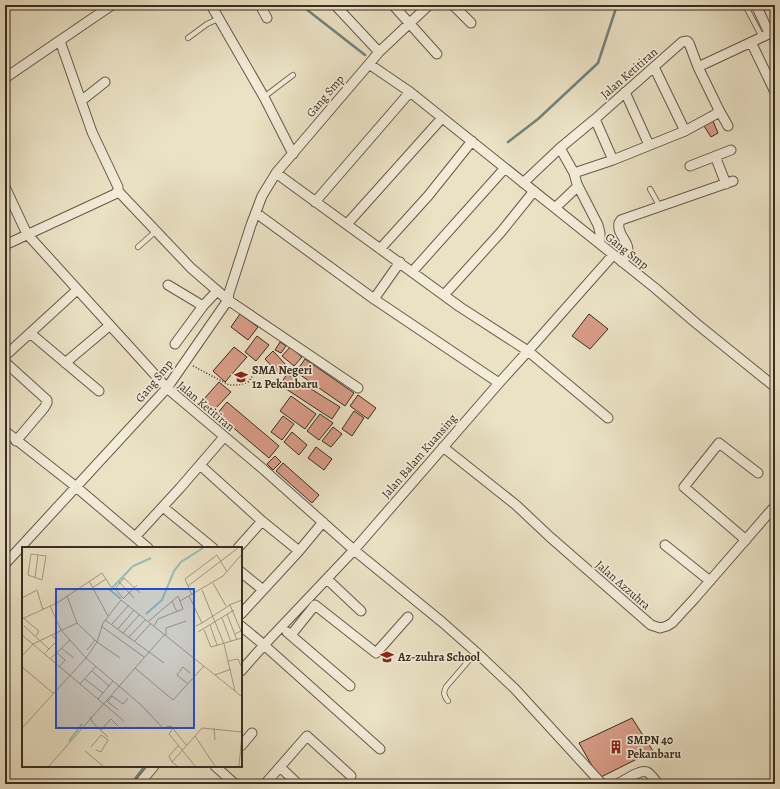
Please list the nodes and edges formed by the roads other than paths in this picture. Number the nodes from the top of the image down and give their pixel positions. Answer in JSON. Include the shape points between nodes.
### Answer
{"nodes":[{"id":1,"x":112,"y":5,"type":"edge"},
{"id":2,"x":211,"y":5,"type":"edge"},
{"id":3,"x":260,"y":5,"type":"edge"},
{"id":4,"x":335,"y":5,"type":"edge"},
{"id":5,"x":393,"y":5,"type":"edge"},
{"id":6,"x":429,"y":5,"type":"edge"},
{"id":7,"x":453,"y":5,"type":"edge"},
{"id":8,"x":745,"y":5,"type":"edge"},
{"id":9,"x":756,"y":5,"type":"edge"},
{"id":10,"x":220,"y":18,"type":"junction"},
{"id":11,"x":267,"y":18,"type":"dead end"},
{"id":12,"x":471,"y":23,"type":"dead end"},
{"id":13,"x":410,"y":24,"type":"junction"},
{"id":14,"x":769,"y":34,"type":"edge"},
{"id":15,"x":188,"y":38,"type":"dead end"},
{"id":16,"x":60,"y":41,"type":"junction"},
{"id":17,"x":752,"y":42,"type":"junction"},
{"id":18,"x":379,"y":52,"type":"junction"},
{"id":19,"x":437,"y":54,"type":"dead end"},
{"id":20,"x":369,"y":64,"type":"junction"},
{"id":21,"x":654,"y":67,"type":"junction"},
{"id":22,"x":698,"y":67,"type":"junction"},
{"id":23,"x":293,"y":75,"type":"dead end"},
{"id":24,"x":772,"y":75,"type":"edge"},
{"id":25,"x":5,"y":78,"type":"edge"},
{"id":26,"x":105,"y":82,"type":"dead end"},
{"id":27,"x":410,"y":92,"type":"junction"},
{"id":28,"x":625,"y":92,"type":"junction"},
{"id":29,"x":775,"y":92,"type":"edge"},
{"id":30,"x":264,"y":97,"type":"junction"},
{"id":31,"x":81,"y":101,"type":"junction"},
{"id":32,"x":719,"y":110,"type":"junction"},
{"id":33,"x":442,"y":118,"type":"junction"},
{"id":34,"x":595,"y":119,"type":"junction"},
{"id":35,"x":728,"y":126,"type":"dead end"},
{"id":36,"x":685,"y":131,"type":"junction"},
{"id":37,"x":472,"y":141,"type":"junction"},
{"id":38,"x":649,"y":145,"type":"junction"},
{"id":39,"x":560,"y":148,"type":"junction"},
{"id":40,"x":731,"y":150,"type":"dead end"},
{"id":41,"x":293,"y":154,"type":"junction"},
{"id":42,"x":714,"y":156,"type":"junction"},
{"id":43,"x":613,"y":160,"type":"junction"},
{"id":44,"x":690,"y":166,"type":"dead end"},
{"id":45,"x":505,"y":168,"type":"junction"},
{"id":46,"x":574,"y":173,"type":"junction"},
{"id":47,"x":276,"y":174,"type":"junction"},
{"id":48,"x":523,"y":183,"type":"junction"},
{"id":49,"x":577,"y":184,"type":"junction"},
{"id":50,"x":5,"y":187,"type":"edge"},
{"id":51,"x":650,"y":189,"type":"dead end"},
{"id":52,"x":118,"y":191,"type":"junction"},
{"id":53,"x":534,"y":191,"type":"junction"},
{"id":54,"x":315,"y":202,"type":"junction"},
{"id":55,"x":660,"y":207,"type":"junction"},
{"id":56,"x":555,"y":208,"type":"junction"},
{"id":57,"x":256,"y":213,"type":"junction"},
{"id":58,"x":347,"y":224,"type":"junction"},
{"id":59,"x":156,"y":231,"type":"junction"},
{"id":60,"x":27,"y":234,"type":"junction"},
{"id":61,"x":600,"y":244,"type":"junction"},
{"id":62,"x":5,"y":245,"type":"edge"},
{"id":63,"x":138,"y":247,"type":"dead end"},
{"id":64,"x":380,"y":248,"type":"junction"},
{"id":65,"x":613,"y":255,"type":"junction"},
{"id":66,"x":400,"y":262,"type":"junction"},
{"id":67,"x":622,"y":262,"type":"junction"},
{"id":68,"x":412,"y":272,"type":"junction"},
{"id":69,"x":168,"y":285,"type":"dead end"},
{"id":70,"x":77,"y":290,"type":"junction"},
{"id":71,"x":217,"y":291,"type":"junction"},
{"id":72,"x":444,"y":295,"type":"junction"},
{"id":73,"x":374,"y":299,"type":"junction"},
{"id":74,"x":228,"y":300,"type":"junction"},
{"id":75,"x":203,"y":306,"type":"junction"},
{"id":76,"x":109,"y":326,"type":"junction"},
{"id":77,"x":30,"y":333,"type":"junction"},
{"id":78,"x":175,"y":344,"type":"dead end"},
{"id":79,"x":528,"y":351,"type":"junction"},
{"id":80,"x":5,"y":356,"type":"edge"},
{"id":81,"x":5,"y":362,"type":"edge"},
{"id":82,"x":65,"y":363,"type":"junction"},
{"id":83,"x":499,"y":383,"type":"junction"},
{"id":84,"x":775,"y":387,"type":"edge"},
{"id":85,"x":166,"y":388,"type":"junction"},
{"id":86,"x":358,"y":388,"type":"dead end"},
{"id":87,"x":99,"y":391,"type":"dead end"},
{"id":88,"x":608,"y":418,"type":"dead end"},
{"id":89,"x":5,"y":431,"type":"edge"},
{"id":90,"x":224,"y":437,"type":"junction"},
{"id":91,"x":16,"y":441,"type":"junction"},
{"id":92,"x":443,"y":447,"type":"junction"},
{"id":93,"x":200,"y":465,"type":"junction"},
{"id":94,"x":758,"y":474,"type":"dead end"},
{"id":95,"x":75,"y":486,"type":"junction"},
{"id":96,"x":775,"y":506,"type":"edge"},
{"id":97,"x":162,"y":507,"type":"junction"},
{"id":98,"x":262,"y":521,"type":"junction"},
{"id":99,"x":323,"y":522,"type":"junction"},
{"id":100,"x":135,"y":537,"type":"junction"},
{"id":101,"x":746,"y":540,"type":"junction"},
{"id":102,"x":665,"y":545,"type":"dead end"},
{"id":103,"x":147,"y":547,"type":"edge"},
{"id":104,"x":212,"y":547,"type":"edge"},
{"id":105,"x":239,"y":547,"type":"edge"},
{"id":106,"x":354,"y":550,"type":"junction"},
{"id":107,"x":299,"y":551,"type":"junction"},
{"id":108,"x":5,"y":564,"type":"edge"},
{"id":109,"x":242,"y":573,"type":"edge"},
{"id":110,"x":327,"y":580,"type":"junction"},
{"id":111,"x":710,"y":581,"type":"junction"},
{"id":112,"x":263,"y":590,"type":"junction"},
{"id":113,"x":361,"y":611,"type":"dead end"},
{"id":114,"x":242,"y":613,"type":"edge"},
{"id":115,"x":408,"y":617,"type":"dead end"},
{"id":116,"x":242,"y":627,"type":"edge"},
{"id":117,"x":281,"y":627,"type":"junction"},
{"id":118,"x":291,"y":635,"type":"junction"},
{"id":119,"x":264,"y":645,"type":"junction"},
{"id":120,"x":476,"y":652,"type":"junction"},
{"id":121,"x":242,"y":670,"type":"edge"},
{"id":122,"x":350,"y":686,"type":"dead end"},
{"id":123,"x":448,"y":701,"type":"dead end"},
{"id":124,"x":252,"y":732,"type":"dead end"},
{"id":125,"x":242,"y":745,"type":"edge"},
{"id":126,"x":380,"y":749,"type":"dead end"},
{"id":127,"x":153,"y":767,"type":"edge"},
{"id":128,"x":219,"y":767,"type":"edge"},
{"id":129,"x":280,"y":767,"type":"junction"},
{"id":130,"x":351,"y":776,"type":"dead end"},
{"id":131,"x":139,"y":784,"type":"edge"},
{"id":132,"x":235,"y":784,"type":"edge"},
{"id":133,"x":265,"y":784,"type":"edge"},
{"id":134,"x":298,"y":784,"type":"edge"},
{"id":135,"x":602,"y":784,"type":"edge"},
{"id":136,"x":617,"y":784,"type":"edge"},
{"id":137,"x":658,"y":784,"type":"edge"}],
"edges":[{"from":1,"to":16,"type":"street"},
{"from":2,"to":10,"type":"street"},
{"from":3,"to":11,"type":"street"},
{"from":4,"to":18,"type":"street"},
{"from":5,"to":13,"type":"street"},
{"from":6,"to":13,"type":"street"},
{"from":7,"to":12,"type":"street"},
{"from":8,"to":14,"type":"lane"},
{"from":9,"to":14,"type":"street"},
{"from":10,"to":15,"type":"lane"},
{"from":10,"to":30,"type":"street"},
{"from":13,"to":18,"type":"street"},
{"from":13,"to":19,"type":"street"},
{"from":14,"to":17,"type":"street"},
{"from":16,"to":25,"type":"street"},
{"from":16,"to":31,"type":"street"},
{"from":17,"to":22,"type":"street"},
{"from":17,"to":24,"type":"street"},
{"from":18,"to":20,"type":"street"},
{"from":20,"to":27,"type":"street","name":"Gang Smp"},
{"from":20,"to":41,"type":"street","name":"Gang Smp"},
{"from":21,"to":22,"type":"street","name":"Jalan Ketitiran","via":[[682,42],[687,41]]},
{"from":21,"to":28,"type":"street","name":"Jalan Ketitiran"},
{"from":21,"to":36,"type":"street"},
{"from":22,"to":32,"type":"street","name":"Jalan Ketitiran"},
{"from":23,"to":30,"type":"lane"},
{"from":24,"to":29,"type":"street"},
{"from":26,"to":31,"type":"street"},
{"from":27,"to":33,"type":"street","name":"Gang Smp"},
{"from":27,"to":54,"type":"street"},
{"from":28,"to":34,"type":"street","name":"Jalan Ketitiran"},
{"from":28,"to":38,"type":"street"},
{"from":30,"to":41,"type":"street"},
{"from":31,"to":52,"type":"street"},
{"from":32,"to":35,"type":"street","name":"Jalan Ketitiran"},
{"from":32,"to":36,"type":"street","via":[[712,117]]},
{"from":33,"to":37,"type":"street","name":"Gang Smp"},
{"from":33,"to":58,"type":"street"},
{"from":34,"to":39,"type":"street","name":"Jalan Ketitiran"},
{"from":34,"to":43,"type":"street"},
{"from":36,"to":38,"type":"street"},
{"from":37,"to":45,"type":"street","name":"Gang Smp"},
{"from":37,"to":64,"type":"street","via":[[428,196]]},
{"from":38,"to":43,"type":"street"},
{"from":39,"to":46,"type":"street"},
{"from":39,"to":48,"type":"street","name":"Jalan Ketitiran"},
{"from":40,"to":42,"type":"street"},
{"from":41,"to":47,"type":"street","name":"Gang Smp"},
{"from":42,"to":44,"type":"street"},
{"from":42,"to":55,"type":"street","via":[[730,182]]},
{"from":43,"to":46,"type":"street"},
{"from":45,"to":48,"type":"street","name":"Gang Smp"},
{"from":45,"to":68,"type":"street"},
{"from":46,"to":49,"type":"street"},
{"from":47,"to":54,"type":"street"},
{"from":47,"to":57,"type":"street","name":"Gang Smp","via":[[262,196]]},
{"from":48,"to":53,"type":"street","name":"Gang Smp"},
{"from":49,"to":56,"type":"street"},
{"from":49,"to":61,"type":"street","via":[[598,225]]},
{"from":50,"to":60,"type":"street","name":"Jalan Ketitiran"},
{"from":51,"to":55,"type":"lane"},
{"from":52,"to":59,"type":"street"},
{"from":52,"to":60,"type":"street"},
{"from":53,"to":56,"type":"street","name":"Gang Smp"},
{"from":53,"to":72,"type":"street"},
{"from":54,"to":58,"type":"street"},
{"from":55,"to":67,"type":"street","via":[[621,220],[618,229],[628,247]]},
{"from":56,"to":61,"type":"street","name":"Gang Smp"},
{"from":57,"to":73,"type":"street"},
{"from":57,"to":74,"type":"street","name":"Gang Smp"},
{"from":58,"to":64,"type":"street"},
{"from":59,"to":63,"type":"lane"},
{"from":59,"to":71,"type":"street"},
{"from":60,"to":62,"type":"street"},
{"from":60,"to":70,"type":"street","name":"Jalan Ketitiran"},
{"from":61,"to":65,"type":"street","name":"Gang Smp"},
{"from":64,"to":66,"type":"street"},
{"from":65,"to":67,"type":"street","name":"Gang Smp"},
{"from":65,"to":79,"type":"street","name":"Jalan Balam Kuansing"},
{"from":66,"to":68,"type":"street"},
{"from":66,"to":73,"type":"street"},
{"from":67,"to":84,"type":"street","name":"Gang Smp"},
{"from":68,"to":72,"type":"street"},
{"from":69,"to":75,"type":"street"},
{"from":70,"to":76,"type":"street","name":"Jalan Ketitiran"},
{"from":70,"to":77,"type":"street"},
{"from":71,"to":74,"type":"street"},
{"from":71,"to":75,"type":"street"},
{"from":72,"to":79,"type":"street"},
{"from":73,"to":83,"type":"street"},
{"from":74,"to":85,"type":"street","name":"Gang Smp"},
{"from":74,"to":86,"type":"street"},
{"from":75,"to":78,"type":"street"},
{"from":76,"to":82,"type":"street"},
{"from":76,"to":85,"type":"street","name":"Jalan Ketitiran"},
{"from":77,"to":80,"type":"street"},
{"from":77,"to":82,"type":"street"},
{"from":79,"to":83,"type":"street","name":"Jalan Balam Kuansing"},
{"from":79,"to":88,"type":"street"},
{"from":81,"to":91,"type":"street","via":[[47,400],[44,408]]},
{"from":82,"to":87,"type":"street"},
{"from":83,"to":92,"type":"street","name":"Jalan Balam Kuansing"},
{"from":85,"to":90,"type":"street","name":"Jalan Ketitiran"},
{"from":85,"to":95,"type":"street","name":"Gang Smp"},
{"from":89,"to":91,"type":"street"},
{"from":90,"to":93,"type":"street"},
{"from":90,"to":99,"type":"street","name":"Jalan Ketitiran"},
{"from":91,"to":95,"type":"street"},
{"from":92,"to":106,"type":"street","name":"Jalan Balam Kuansing"},
{"from":92,"to":111,"type":"street","name":"Jalan Azzuhra","via":[[516,505],[651,625],[660,628],[668,626]]},
{"from":93,"to":97,"type":"street"},
{"from":93,"to":98,"type":"street"},
{"from":94,"to":101,"type":"street","via":[[719,443],[684,487]]},
{"from":95,"to":100,"type":"street"},
{"from":95,"to":108,"type":"street","name":"Gang Smp"},
{"from":96,"to":101,"type":"street","name":"Jalan Azzuhra"},
{"from":97,"to":100,"type":"street"},
{"from":97,"to":104,"type":"street"},
{"from":98,"to":105,"type":"street"},
{"from":98,"to":107,"type":"street"},
{"from":99,"to":106,"type":"street","name":"Jalan Ketitiran"},
{"from":99,"to":107,"type":"street"},
{"from":100,"to":103,"type":"street"},
{"from":101,"to":111,"type":"street","name":"Jalan Azzuhra"},
{"from":102,"to":111,"type":"street"},
{"from":106,"to":110,"type":"street","name":"Jalan Balam Kuansing"},
{"from":106,"to":120,"type":"street","name":"Jalan Ketitiran"},
{"from":107,"to":112,"type":"street"},
{"from":109,"to":112,"type":"street"},
{"from":110,"to":113,"type":"street"},
{"from":110,"to":117,"type":"street","name":"Jalan Balam Kuansing"},
{"from":112,"to":114,"type":"street"},
{"from":115,"to":118,"type":"street","via":[[376,653],[316,605]]},
{"from":116,"to":119,"type":"street"},
{"from":117,"to":118,"type":"street"},
{"from":117,"to":119,"type":"street","name":"Jalan Balam Kuansing"},
{"from":118,"to":122,"type":"street"},
{"from":119,"to":121,"type":"street","name":"Jalan Balam Kuansing"},
{"from":119,"to":126,"type":"street"},
{"from":120,"to":123,"type":"lane","via":[[446,687],[444,694]]},
{"from":120,"to":135,"type":"street","name":"Jalan Ketitiran","via":[[515,689]]},
{"from":124,"to":125,"type":"street"},
{"from":127,"to":131,"type":"street"},
{"from":128,"to":132,"type":"street"},
{"from":129,"to":130,"type":"street","via":[[308,736]]},
{"from":129,"to":133,"type":"street"},
{"from":129,"to":134,"type":"street"},
{"from":136,"to":137,"type":"street","via":[[644,771]]}]}
